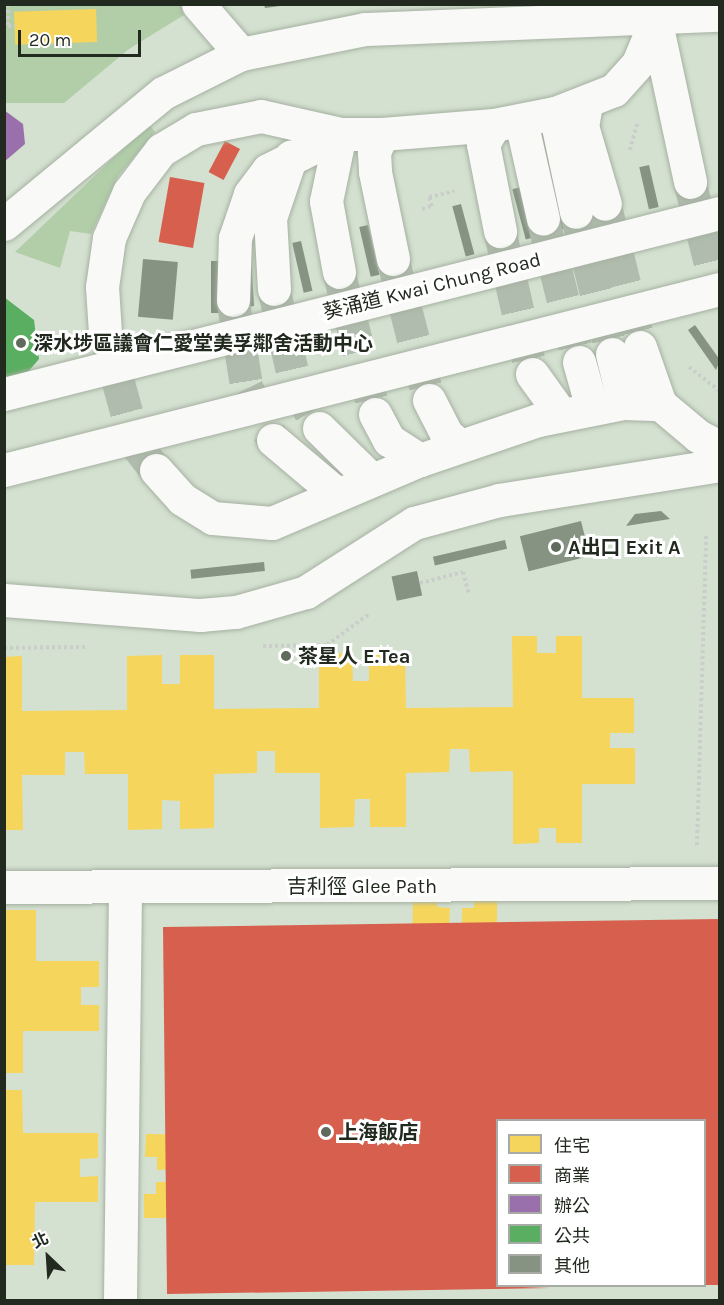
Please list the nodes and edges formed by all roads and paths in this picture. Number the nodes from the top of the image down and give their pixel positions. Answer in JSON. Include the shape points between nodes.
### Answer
{"nodes":[{"id":1,"x":8,"y":4,"type":"edge"},
{"id":2,"x":198,"y":4,"type":"edge"},
{"id":3,"x":654,"y":12,"type":"edge"},
{"id":4,"x":720,"y":15,"type":"edge"},
{"id":5,"x":15,"y":26,"type":"dead end"},
{"id":6,"x":242,"y":54,"type":"junction"},
{"id":7,"x":586,"y":104,"type":"junction"},
{"id":8,"x":555,"y":113,"type":"junction"},
{"id":9,"x":639,"y":114,"type":"dead end"},
{"id":10,"x":508,"y":123,"type":"junction"},
{"id":11,"x":340,"y":134,"type":"junction"},
{"id":12,"x":382,"y":134,"type":"junction"},
{"id":13,"x":292,"y":155,"type":"junction"},
{"id":14,"x":628,"y":157,"type":"dead end"},
{"id":15,"x":690,"y":182,"type":"tunnel mouth"},
{"id":16,"x":462,"y":189,"type":"dead end"},
{"id":17,"x":416,"y":210,"type":"dead end"},
{"id":18,"x":720,"y":213,"type":"edge"},
{"id":19,"x":543,"y":219,"type":"tunnel mouth"},
{"id":20,"x":4,"y":224,"type":"edge"},
{"id":21,"x":500,"y":231,"type":"tunnel mouth"},
{"id":22,"x":393,"y":259,"type":"tunnel mouth"},
{"id":23,"x":339,"y":272,"type":"tunnel mouth"},
{"id":24,"x":274,"y":289,"type":"tunnel mouth"},
{"id":25,"x":720,"y":289,"type":"edge"},
{"id":26,"x":233,"y":300,"type":"tunnel mouth"},
{"id":27,"x":105,"y":333,"type":"tunnel mouth"},
{"id":28,"x":684,"y":361,"type":"dead end"},
{"id":29,"x":579,"y":362,"type":"tunnel mouth"},
{"id":30,"x":532,"y":374,"type":"tunnel mouth"},
{"id":31,"x":720,"y":391,"type":"edge"},
{"id":32,"x":4,"y":394,"type":"edge"},
{"id":33,"x":429,"y":400,"type":"tunnel mouth"},
{"id":34,"x":624,"y":403,"type":"junction"},
{"id":35,"x":660,"y":404,"type":"junction"},
{"id":36,"x":576,"y":410,"type":"junction"},
{"id":37,"x":375,"y":414,"type":"tunnel mouth"},
{"id":38,"x":319,"y":428,"type":"tunnel mouth"},
{"id":39,"x":273,"y":440,"type":"tunnel mouth"},
{"id":40,"x":459,"y":445,"type":"junction"},
{"id":41,"x":720,"y":447,"type":"edge"},
{"id":42,"x":420,"y":460,"type":"junction"},
{"id":43,"x":720,"y":465,"type":"edge"},
{"id":44,"x":4,"y":470,"type":"edge"},
{"id":45,"x":156,"y":470,"type":"tunnel mouth"},
{"id":46,"x":372,"y":480,"type":"junction"},
{"id":47,"x":337,"y":494,"type":"junction"},
{"id":48,"x":706,"y":534,"type":"dead end"},
{"id":49,"x":420,"y":583,"type":"dead end"},
{"id":50,"x":469,"y":594,"type":"dead end"},
{"id":51,"x":4,"y":600,"type":"edge"},
{"id":52,"x":708,"y":884,"type":"edge"},
{"id":53,"x":4,"y":887,"type":"edge"},
{"id":54,"x":125,"y":887,"type":"junction"},
{"id":55,"x":120,"y":1300,"type":"edge"}],
"edges":[{"from":1,"to":5,"type":"path","via":[[8,26]]},
{"from":2,"to":6,"type":"main road"},
{"from":3,"to":4,"type":"main road"},
{"from":3,"to":6,"type":"main road","via":[[365,29]]},
{"from":3,"to":7,"type":"main road","via":[[638,63],[614,90]]},
{"from":3,"to":15,"type":"main road"},
{"from":6,"to":20,"type":"main road","via":[[163,93]]},
{"from":7,"to":8,"type":"main road"},
{"from":7,"to":8,"type":"main road","via":[[582,126],[591,208]]},
{"from":8,"to":10,"type":"main road"},
{"from":9,"to":14,"type":"path"},
{"from":10,"to":12,"type":"main road"},
{"from":10,"to":19,"type":"main road"},
{"from":10,"to":21,"type":"main road","via":[[483,144]]},
{"from":11,"to":12,"type":"main road"},
{"from":11,"to":13,"type":"main road"},
{"from":11,"to":23,"type":"main road","via":[[326,201]]},
{"from":11,"to":27,"type":"main road","via":[[261,116],[231,118],[196,129],[161,150],[129,192],[109,238],[102,287]]},
{"from":12,"to":22,"type":"main road","via":[[374,152],[375,172]]},
{"from":13,"to":24,"type":"main road","via":[[270,218]]},
{"from":13,"to":26,"type":"main road","via":[[268,170],[238,221]]},
{"from":16,"to":17,"type":"path","via":[[429,197],[432,207]]},
{"from":18,"to":32,"type":"main road","name":"葵涌道 Kwai Chung Road","bridge":true},
{"from":25,"to":44,"type":"main road","bridge":true},
{"from":28,"to":31,"type":"path"},
{"from":29,"to":36,"type":"main road"},
{"from":30,"to":36,"type":"main road"},
{"from":33,"to":40,"type":"main road","via":[[446,434]]},
{"from":34,"to":35,"type":"main road"},
{"from":34,"to":35,"type":"main road","via":[[626,350]]},
{"from":34,"to":36,"type":"main road"},
{"from":35,"to":41,"type":"main road","via":[[698,436]]},
{"from":36,"to":40,"type":"main road"},
{"from":37,"to":42,"type":"main road","via":[[388,440]]},
{"from":38,"to":46,"type":"main road"},
{"from":39,"to":47,"type":"main road"},
{"from":40,"to":42,"type":"main road"},
{"from":42,"to":46,"type":"main road"},
{"from":43,"to":51,"type":"main road","via":[[521,496],[414,523],[306,592],[236,612]]},
{"from":45,"to":47,"type":"main road","via":[[183,499],[213,518],[244,525],[302,514]]},
{"from":46,"to":47,"type":"main road"},
{"from":48,"to":52,"type":"path"},
{"from":49,"to":50,"type":"path","via":[[463,572]]},
{"from":52,"to":54,"type":"main road","name":"吉利徑 Glee Path"},
{"from":53,"to":54,"type":"main road","name":"吉利徑 Glee Path"},
{"from":54,"to":55,"type":"main road"}]}
